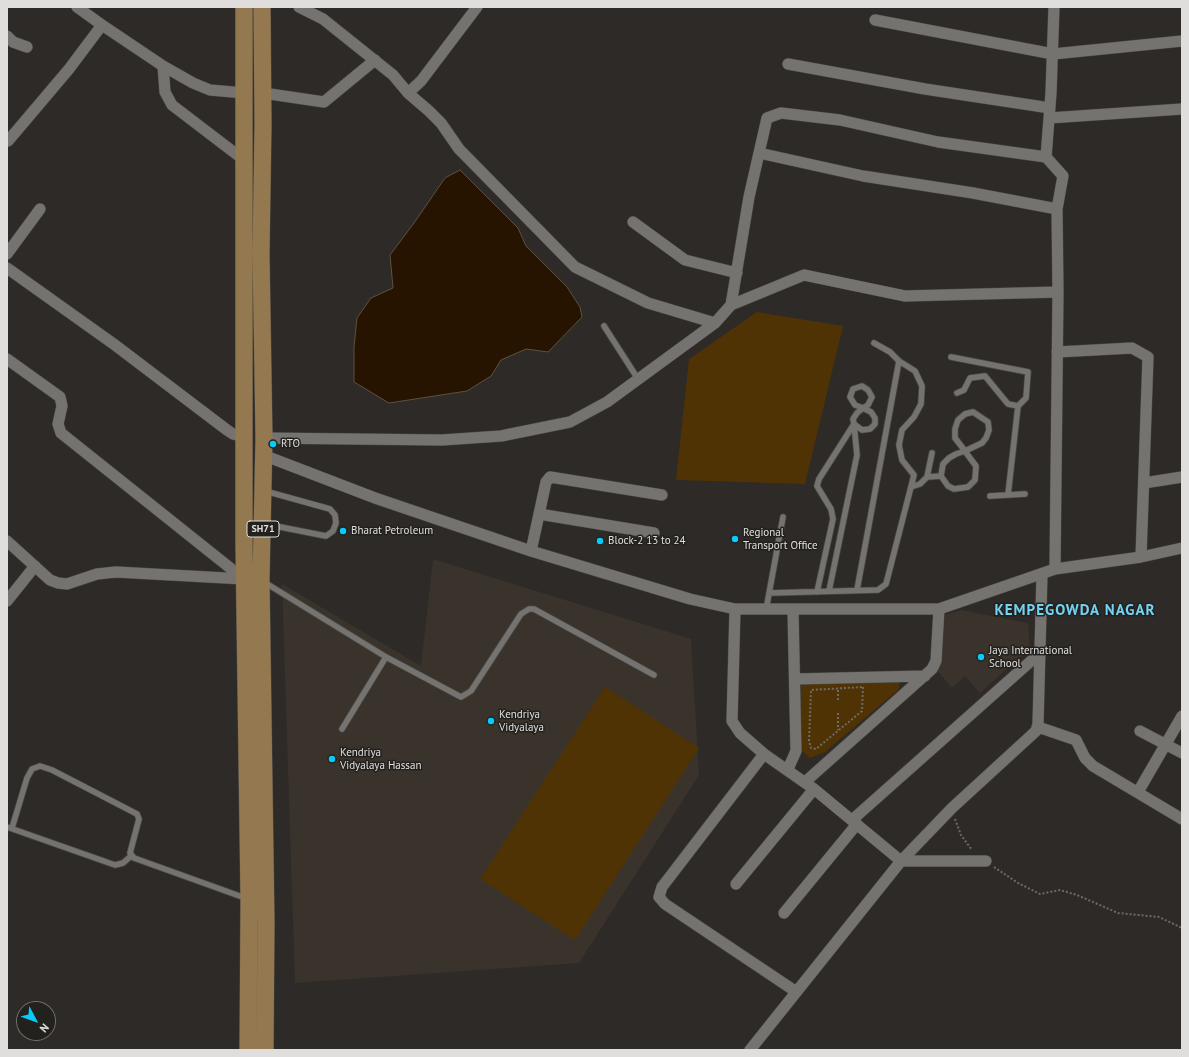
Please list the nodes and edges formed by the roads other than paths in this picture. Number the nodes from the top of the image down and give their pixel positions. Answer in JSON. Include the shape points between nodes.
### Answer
{"nodes":[{"id":1,"x":77,"y":7,"type":"edge"},
{"id":2,"x":244,"y":7,"type":"edge"},
{"id":3,"x":262,"y":7,"type":"edge"},
{"id":4,"x":299,"y":7,"type":"edge"},
{"id":5,"x":477,"y":7,"type":"edge"},
{"id":6,"x":1054,"y":7,"type":"edge"},
{"id":7,"x":875,"y":20,"type":"dead end"},
{"id":8,"x":102,"y":25,"type":"junction"},
{"id":9,"x":7,"y":36,"type":"edge"},
{"id":10,"x":1182,"y":41,"type":"edge"},
{"id":11,"x":27,"y":47,"type":"dead end"},
{"id":12,"x":1052,"y":54,"type":"junction"},
{"id":13,"x":375,"y":60,"type":"junction"},
{"id":14,"x":788,"y":64,"type":"dead end"},
{"id":15,"x":163,"y":66,"type":"junction"},
{"id":16,"x":244,"y":93,"type":"junction"},
{"id":17,"x":408,"y":93,"type":"junction"},
{"id":18,"x":263,"y":94,"type":"junction"},
{"id":19,"x":1182,"y":109,"type":"edge"},
{"id":20,"x":1049,"y":113,"type":"junction"},
{"id":21,"x":8,"y":141,"type":"dead end"},
{"id":22,"x":759,"y":153,"type":"junction"},
{"id":23,"x":1046,"y":157,"type":"junction"},
{"id":24,"x":244,"y":160,"type":"junction"},
{"id":25,"x":40,"y":209,"type":"dead end"},
{"id":26,"x":1057,"y":209,"type":"junction"},
{"id":27,"x":633,"y":222,"type":"dead end"},
{"id":28,"x":7,"y":254,"type":"edge"},
{"id":29,"x":7,"y":268,"type":"edge"},
{"id":30,"x":737,"y":272,"type":"junction"},
{"id":31,"x":1058,"y":292,"type":"junction"},
{"id":32,"x":731,"y":305,"type":"junction"},
{"id":33,"x":715,"y":323,"type":"junction"},
{"id":34,"x":604,"y":326,"type":"dead end"},
{"id":35,"x":874,"y":343,"type":"dead end"},
{"id":36,"x":1057,"y":352,"type":"junction"},
{"id":37,"x":951,"y":357,"type":"dead end"},
{"id":38,"x":7,"y":359,"type":"edge"},
{"id":39,"x":899,"y":361,"type":"junction"},
{"id":40,"x":638,"y":379,"type":"junction"},
{"id":41,"x":957,"y":393,"type":"dead end"},
{"id":42,"x":1018,"y":406,"type":"junction"},
{"id":43,"x":854,"y":424,"type":"junction"},
{"id":44,"x":244,"y":437,"type":"junction"},
{"id":45,"x":264,"y":438,"type":"junction"},
{"id":46,"x":965,"y":451,"type":"junction"},
{"id":47,"x":932,"y":453,"type":"dead end"},
{"id":48,"x":264,"y":455,"type":"junction"},
{"id":49,"x":941,"y":476,"type":"junction"},
{"id":50,"x":927,"y":477,"type":"junction"},
{"id":51,"x":1182,"y":477,"type":"edge"},
{"id":52,"x":1144,"y":483,"type":"junction"},
{"id":53,"x":911,"y":487,"type":"junction"},
{"id":54,"x":263,"y":491,"type":"junction"},
{"id":55,"x":1025,"y":494,"type":"dead end"},
{"id":56,"x":662,"y":495,"type":"dead end"},
{"id":57,"x":1008,"y":495,"type":"junction"},
{"id":58,"x":990,"y":496,"type":"dead end"},
{"id":59,"x":539,"y":514,"type":"junction"},
{"id":60,"x":783,"y":517,"type":"dead end"},
{"id":61,"x":263,"y":524,"type":"junction"},
{"id":62,"x":654,"y":533,"type":"dead end"},
{"id":63,"x":7,"y":541,"type":"edge"},
{"id":64,"x":1182,"y":548,"type":"edge"},
{"id":65,"x":531,"y":551,"type":"junction"},
{"id":66,"x":1141,"y":556,"type":"junction"},
{"id":67,"x":35,"y":566,"type":"junction"},
{"id":68,"x":1055,"y":569,"type":"junction"},
{"id":69,"x":1042,"y":574,"type":"junction"},
{"id":70,"x":252,"y":579,"type":"junction"},
{"id":71,"x":857,"y":590,"type":"junction"},
{"id":72,"x":829,"y":591,"type":"junction"},
{"id":73,"x":817,"y":592,"type":"junction"},
{"id":74,"x":770,"y":593,"type":"junction"},
{"id":75,"x":7,"y":601,"type":"edge"},
{"id":76,"x":735,"y":609,"type":"junction"},
{"id":77,"x":939,"y":609,"type":"junction"},
{"id":78,"x":766,"y":610,"type":"junction"},
{"id":79,"x":793,"y":610,"type":"junction"},
{"id":80,"x":1040,"y":653,"type":"junction"},
{"id":81,"x":386,"y":657,"type":"junction"},
{"id":82,"x":654,"y":675,"type":"dead end"},
{"id":83,"x":926,"y":676,"type":"junction"},
{"id":84,"x":795,"y":679,"type":"junction"},
{"id":85,"x":1182,"y":716,"type":"edge"},
{"id":86,"x":1038,"y":727,"type":"junction"},
{"id":87,"x":342,"y":729,"type":"dead end"},
{"id":88,"x":1140,"y":731,"type":"dead end"},
{"id":89,"x":1166,"y":745,"type":"junction"},
{"id":90,"x":1182,"y":753,"type":"edge"},
{"id":91,"x":764,"y":754,"type":"junction"},
{"id":92,"x":788,"y":769,"type":"junction"},
{"id":93,"x":805,"y":782,"type":"junction"},
{"id":94,"x":814,"y":789,"type":"junction"},
{"id":95,"x":1138,"y":792,"type":"junction"},
{"id":96,"x":1182,"y":819,"type":"edge"},
{"id":97,"x":855,"y":822,"type":"junction"},
{"id":98,"x":10,"y":827,"type":"edge"},
{"id":99,"x":131,"y":856,"type":"junction"},
{"id":100,"x":901,"y":861,"type":"junction"},
{"id":101,"x":986,"y":862,"type":"road end"},
{"id":102,"x":736,"y":884,"type":"dead end"},
{"id":103,"x":258,"y":900,"type":"junction"},
{"id":104,"x":784,"y":913,"type":"dead end"},
{"id":105,"x":795,"y":992,"type":"junction"},
{"id":106,"x":248,"y":1050,"type":"edge"},
{"id":107,"x":265,"y":1050,"type":"edge"},
{"id":108,"x":750,"y":1050,"type":"edge"}],
"edges":[{"from":1,"to":8,"type":"street"},
{"from":2,"to":16,"type":"main road","number":"SH71"},
{"from":3,"to":18,"type":"main road","number":"SH71"},
{"from":4,"to":13,"type":"street","via":[[323,19]]},
{"from":5,"to":17,"type":"street","via":[[421,81]]},
{"from":6,"to":12,"type":"street"},
{"from":7,"to":12,"type":"street"},
{"from":8,"to":15,"type":"street"},
{"from":8,"to":21,"type":"street","via":[[69,69]]},
{"from":9,"to":11,"type":"street","via":[[13,42]]},
{"from":10,"to":12,"type":"street"},
{"from":12,"to":20,"type":"street"},
{"from":13,"to":17,"type":"street","via":[[393,75]]},
{"from":13,"to":18,"type":"street","via":[[324,102]]},
{"from":14,"to":20,"type":"street"},
{"from":15,"to":16,"type":"street","via":[[210,90]]},
{"from":15,"to":24,"type":"street","via":[[165,92],[172,105]]},
{"from":16,"to":18,"type":"main road"},
{"from":16,"to":24,"type":"main road","number":"SH71"},
{"from":17,"to":33,"type":"street","via":[[429,111],[459,149],[575,267],[648,303]]},
{"from":18,"to":45,"type":"main road","number":"SH71","via":[[261,254]]},
{"from":19,"to":20,"type":"street"},
{"from":20,"to":23,"type":"street"},
{"from":22,"to":23,"type":"street","via":[[768,118],[781,113],[840,120],[938,142]]},
{"from":22,"to":26,"type":"street","via":[[863,176]]},
{"from":22,"to":30,"type":"street"},
{"from":23,"to":26,"type":"street","via":[[1063,176]]},
{"from":24,"to":44,"type":"main road","number":"SH71"},
{"from":25,"to":28,"type":"street"},
{"from":26,"to":31,"type":"street"},
{"from":27,"to":30,"type":"street","via":[[685,260]]},
{"from":29,"to":44,"type":"street","via":[[115,345],[227,430]]},
{"from":30,"to":32,"type":"street"},
{"from":31,"to":32,"type":"street","via":[[906,296],[804,275]]},
{"from":31,"to":36,"type":"street"},
{"from":32,"to":33,"type":"street"},
{"from":33,"to":40,"type":"street"},
{"from":34,"to":40,"type":"lane"},
{"from":35,"to":39,"type":"lane","via":[[890,352]]},
{"from":36,"to":52,"type":"street","via":[[1132,348],[1148,357]]},
{"from":36,"to":68,"type":"street"},
{"from":37,"to":42,"type":"lane","via":[[1028,372],[1026,398]]},
{"from":38,"to":70,"type":"street","via":[[60,397],[62,406],[58,424],[61,433]]},
{"from":39,"to":53,"type":"lane","via":[[914,371],[922,386],[921,404],[914,417],[902,430],[899,445],[902,460],[914,475]]},
{"from":39,"to":71,"type":"lane"},
{"from":40,"to":45,"type":"street","via":[[607,402],[570,422],[501,436],[442,440]]},
{"from":41,"to":42,"type":"lane","via":[[964,390],[970,378],[985,376],[1008,404]]},
{"from":42,"to":57,"type":"lane"},
{"from":43,"to":43,"type":"lane","via":[[853,419],[863,408],[871,412],[875,418],[870,429],[862,430]]},
{"from":43,"to":72,"type":"lane","via":[[857,455]]},
{"from":43,"to":73,"type":"lane","via":[[817,486],[831,509],[833,519]]},
{"from":44,"to":45,"type":"main road"},
{"from":44,"to":70,"type":"main road","number":"SH71"},
{"from":45,"to":48,"type":"main road","number":"SH71"},
{"from":46,"to":46,"type":"lane","via":[[955,438],[955,429],[958,420],[973,412],[988,422],[989,430],[982,443]]},
{"from":46,"to":49,"type":"lane","via":[[949,458],[943,464]]},
{"from":46,"to":49,"type":"lane","via":[[976,466],[975,480],[968,487],[954,489],[948,486]]},
{"from":47,"to":50,"type":"lane"},
{"from":48,"to":54,"type":"main road","number":"SH71"},
{"from":48,"to":65,"type":"street","via":[[375,498]]},
{"from":49,"to":50,"type":"lane"},
{"from":50,"to":53,"type":"lane","via":[[920,484]]},
{"from":51,"to":52,"type":"street"},
{"from":52,"to":66,"type":"street"},
{"from":53,"to":71,"type":"lane","via":[[886,584],[878,590]]},
{"from":54,"to":61,"type":"main road","number":"SH71"},
{"from":54,"to":61,"type":"lane","via":[[330,509],[335,515],[336,523],[333,531],[326,536]]},
{"from":55,"to":57,"type":"lane"},
{"from":56,"to":59,"type":"street","via":[[552,477],[546,482]]},
{"from":57,"to":58,"type":"lane"},
{"from":59,"to":62,"type":"street"},
{"from":59,"to":65,"type":"street"},
{"from":60,"to":74,"type":"lane"},
{"from":61,"to":70,"type":"main road","number":"SH71"},
{"from":63,"to":67,"type":"street"},
{"from":64,"to":66,"type":"street"},
{"from":65,"to":76,"type":"street","via":[[690,599]]},
{"from":66,"to":68,"type":"street"},
{"from":67,"to":70,"type":"street","via":[[50,580],[67,584],[97,574],[116,572]]},
{"from":67,"to":75,"type":"street"},
{"from":68,"to":69,"type":"street"},
{"from":69,"to":77,"type":"street"},
{"from":69,"to":80,"type":"street"},
{"from":70,"to":81,"type":"lane"},
{"from":70,"to":103,"type":"main road","number":"SH71"},
{"from":71,"to":72,"type":"lane"},
{"from":72,"to":73,"type":"lane"},
{"from":73,"to":74,"type":"lane"},
{"from":74,"to":78,"type":"lane"},
{"from":76,"to":78,"type":"street"},
{"from":76,"to":91,"type":"street","via":[[732,721],[737,730]]},
{"from":77,"to":79,"type":"street"},
{"from":77,"to":83,"type":"street","via":[[936,661]]},
{"from":78,"to":79,"type":"street"},
{"from":79,"to":84,"type":"street"},
{"from":80,"to":86,"type":"street"},
{"from":80,"to":97,"type":"street"},
{"from":81,"to":82,"type":"lane","via":[[457,696],[465,696],[471,691],[521,614],[534,609]]},
{"from":81,"to":87,"type":"lane"},
{"from":83,"to":84,"type":"street"},
{"from":83,"to":93,"type":"street"},
{"from":84,"to":92,"type":"street","via":[[796,751]]},
{"from":85,"to":89,"type":"street"},
{"from":86,"to":95,"type":"street","via":[[1076,740],[1088,762]]},
{"from":86,"to":100,"type":"street","via":[[952,808]]},
{"from":88,"to":89,"type":"street"},
{"from":89,"to":90,"type":"street"},
{"from":89,"to":95,"type":"street"},
{"from":91,"to":92,"type":"street"},
{"from":91,"to":105,"type":"street","via":[[662,887],[659,897],[665,904]]},
{"from":92,"to":93,"type":"street"},
{"from":93,"to":94,"type":"street"},
{"from":94,"to":97,"type":"street"},
{"from":94,"to":102,"type":"street"},
{"from":95,"to":96,"type":"street"},
{"from":97,"to":100,"type":"street"},
{"from":97,"to":104,"type":"street"},
{"from":98,"to":99,"type":"lane","via":[[115,865],[123,863]]},
{"from":98,"to":99,"type":"lane","via":[[27,778],[32,770],[40,766],[137,814],[139,819]]},
{"from":99,"to":103,"type":"lane"},
{"from":100,"to":101,"type":"street"},
{"from":100,"to":105,"type":"street"},
{"from":103,"to":106,"type":"main road","number":"SH71"},
{"from":103,"to":107,"type":"main road","number":"SH71"},
{"from":105,"to":108,"type":"street"}]}
